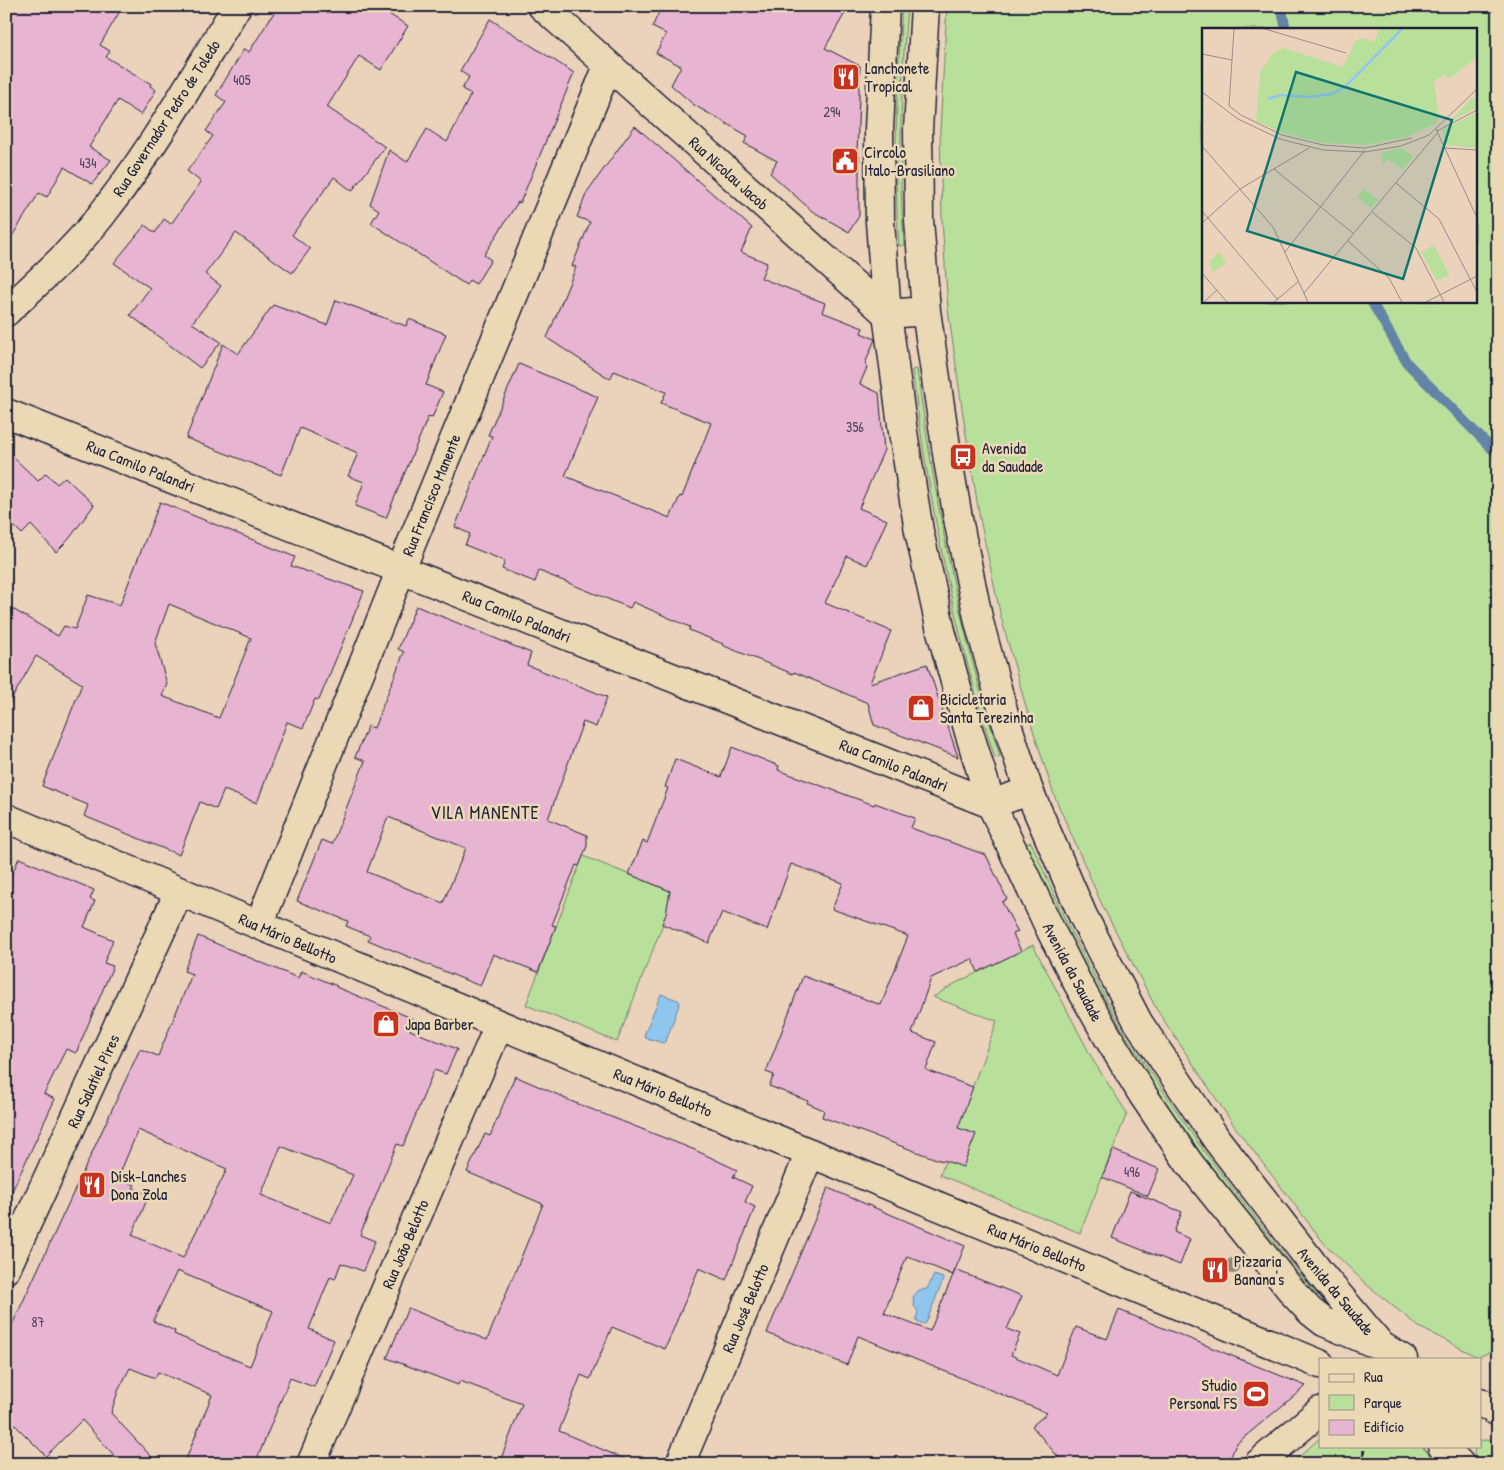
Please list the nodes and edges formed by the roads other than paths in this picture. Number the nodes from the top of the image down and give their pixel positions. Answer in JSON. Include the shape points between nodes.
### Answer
{"nodes":[{"id":1,"x":237,"y":6,"type":"edge"},
{"id":2,"x":542,"y":6,"type":"edge"},
{"id":3,"x":885,"y":6,"type":"edge"},
{"id":4,"x":925,"y":6,"type":"edge"},
{"id":5,"x":608,"y":66,"type":"junction"},
{"id":6,"x":926,"y":311,"type":"junction"},
{"id":7,"x":6,"y":312,"type":"edge"},
{"id":8,"x":887,"y":314,"type":"junction"},
{"id":9,"x":6,"y":413,"type":"edge"},
{"id":10,"x":401,"y":570,"type":"junction"},
{"id":11,"x":1029,"y":791,"type":"junction"},
{"id":12,"x":991,"y":804,"type":"junction"},
{"id":13,"x":6,"y":818,"type":"edge"},
{"id":14,"x":179,"y":892,"type":"junction"},
{"id":15,"x":259,"y":926,"type":"junction"},
{"id":16,"x":499,"y":1025,"type":"junction"},
{"id":17,"x":810,"y":1153,"type":"junction"},
{"id":18,"x":6,"y":1269,"type":"edge"},
{"id":19,"x":1389,"y":1354,"type":"edge"},
{"id":20,"x":1319,"y":1364,"type":"edge"},
{"id":21,"x":1482,"y":1403,"type":"edge"},
{"id":22,"x":1319,"y":1412,"type":"edge"},
{"id":23,"x":1498,"y":1412,"type":"edge"},
{"id":24,"x":1444,"y":1448,"type":"edge"},
{"id":25,"x":310,"y":1464,"type":"edge"},
{"id":26,"x":680,"y":1464,"type":"edge"},
{"id":27,"x":1258,"y":1464,"type":"edge"},
{"id":28,"x":1460,"y":1464,"type":"edge"}],
"edges":[{"from":1,"to":7,"type":"street","name":"Rua Governador Pedro de Toledo","via":[[156,139],[109,206],[76,244]]},
{"from":2,"to":5,"type":"street","name":"Rua Nicolau Jacob"},
{"from":3,"to":8,"type":"street","name":"Avenida da Saudade","via":[[879,129],[880,222]]},
{"from":4,"to":6,"type":"street","name":"Avenida da Saudade","via":[[918,140],[919,220]]},
{"from":5,"to":8,"type":"street","name":"Rua Nicolau Jacob"},
{"from":5,"to":10,"type":"street","name":"Rua Francisco Manente"},
{"from":6,"to":8,"type":"street"},
{"from":6,"to":11,"type":"street","name":"Avenida da Saudade","via":[[943,434],[976,604],[1006,721]]},
{"from":8,"to":12,"type":"street","name":"Avenida da Saudade","via":[[919,531],[941,631]]},
{"from":9,"to":10,"type":"street","name":"Rua Camilo Palandri"},
{"from":10,"to":12,"type":"street","name":"Rua Camilo Palandri"},
{"from":10,"to":15,"type":"street","name":"Rua Francisco Manente"},
{"from":11,"to":12,"type":"street"},
{"from":11,"to":19,"type":"street","name":"Avenida da Saudade","via":[[1082,916],[1138,1022],[1216,1140]]},
{"from":12,"to":19,"type":"street","name":"Avenida da Saudade","via":[[1078,984],[1143,1095],[1189,1163],[1310,1311],[1324,1322]]},
{"from":13,"to":14,"type":"street","name":"Rua Mário Bellotto"},
{"from":14,"to":15,"type":"street","name":"Rua Mário Bellotto"},
{"from":14,"to":18,"type":"street","name":"Rua Salatiel Pires"},
{"from":15,"to":16,"type":"street","name":"Rua Mário Bellotto"},
{"from":16,"to":17,"type":"street","name":"Rua Mário Bellotto"},
{"from":16,"to":25,"type":"street","name":"Rua João Belotto"},
{"from":17,"to":20,"type":"street","name":"Rua Mário Bellotto"},
{"from":17,"to":26,"type":"street","name":"Rua José Belotto"},
{"from":21,"to":23,"type":"street"},
{"from":22,"to":27,"type":"street"},
{"from":24,"to":28,"type":"street"}]}
